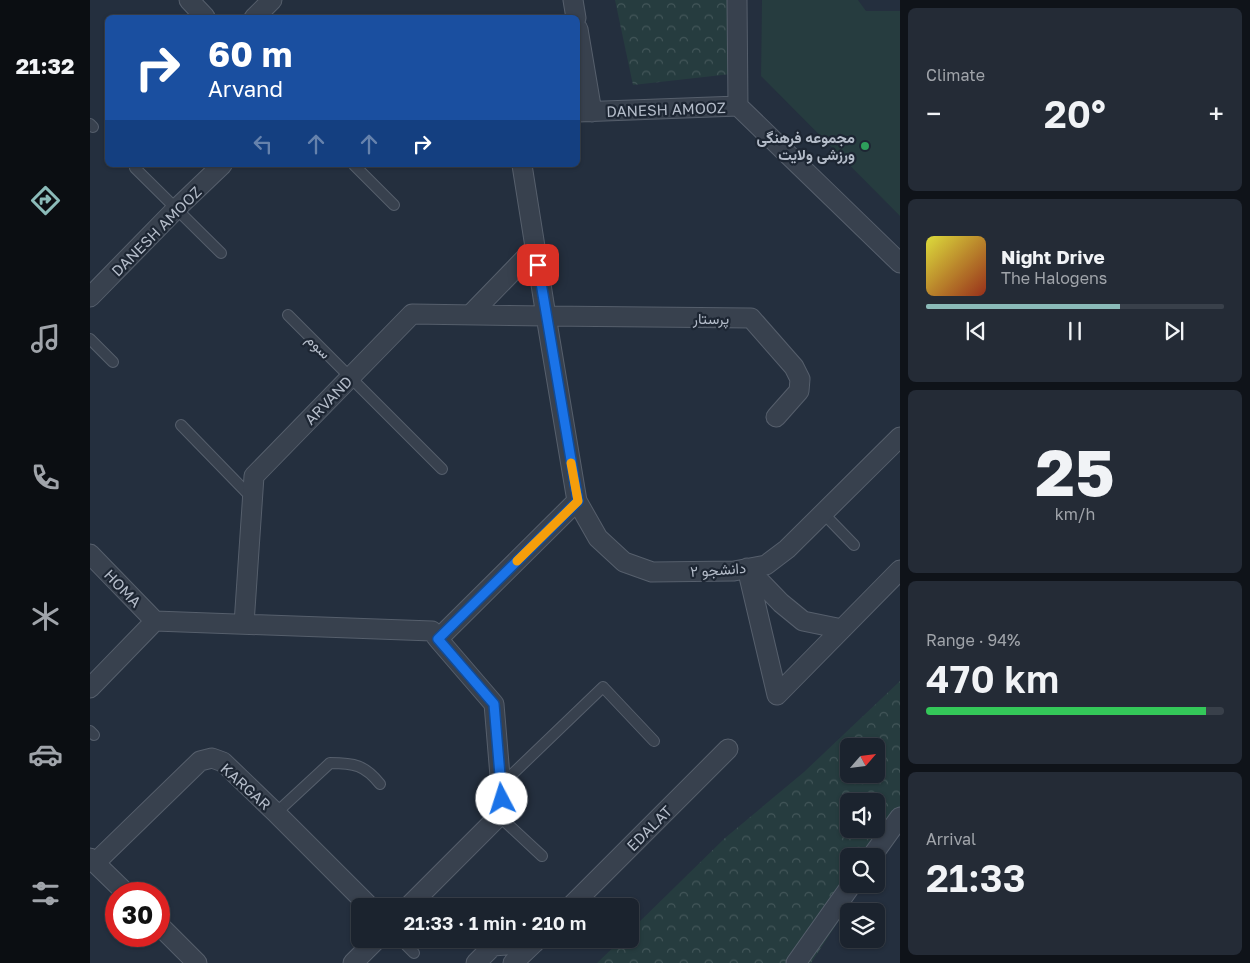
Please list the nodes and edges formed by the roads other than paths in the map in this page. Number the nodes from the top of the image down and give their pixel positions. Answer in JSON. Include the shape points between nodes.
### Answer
{"nodes":[{"id":1,"x":189,"y":0,"type":"edge"},
{"id":2,"x":272,"y":0,"type":"edge"},
{"id":3,"x":573,"y":0,"type":"edge"},
{"id":4,"x":737,"y":0,"type":"edge"},
{"id":5,"x":203,"y":15,"type":"edge"},
{"id":6,"x":257,"y":15,"type":"edge"},
{"id":7,"x":576,"y":15,"type":"edge"},
{"id":8,"x":580,"y":53,"type":"edge"},
{"id":9,"x":738,"y":106,"type":"junction"},
{"id":10,"x":585,"y":112,"type":"edge"},
{"id":11,"x":220,"y":167,"type":"edge"},
{"id":12,"x":356,"y":167,"type":"edge"},
{"id":13,"x":522,"y":167,"type":"edge"},
{"id":14,"x":135,"y":168,"type":"dead end"},
{"id":15,"x":394,"y":205,"type":"dead end"},
{"id":16,"x":177,"y":208,"type":"junction"},
{"id":17,"x":535,"y":248,"type":"junction"},
{"id":18,"x":221,"y":253,"type":"dead end"},
{"id":19,"x":900,"y":263,"type":"edge"},
{"id":20,"x":90,"y":297,"type":"edge"},
{"id":21,"x":288,"y":315,"type":"dead end"},
{"id":22,"x":470,"y":315,"type":"junction"},
{"id":23,"x":546,"y":316,"type":"junction"},
{"id":24,"x":90,"y":339,"type":"edge"},
{"id":25,"x":113,"y":362,"type":"dead end"},
{"id":26,"x":350,"y":377,"type":"junction"},
{"id":27,"x":776,"y":417,"type":"dead end"},
{"id":28,"x":181,"y":425,"type":"dead end"},
{"id":29,"x":900,"y":437,"type":"edge"},
{"id":30,"x":442,"y":469,"type":"dead end"},
{"id":31,"x":252,"y":498,"type":"junction"},
{"id":32,"x":578,"y":501,"type":"junction"},
{"id":33,"x":823,"y":513,"type":"junction"},
{"id":34,"x":854,"y":545,"type":"dead end"},
{"id":35,"x":90,"y":554,"type":"edge"},
{"id":36,"x":748,"y":568,"type":"junction"},
{"id":37,"x":900,"y":570,"type":"edge"},
{"id":38,"x":155,"y":621,"type":"junction"},
{"id":39,"x":244,"y":624,"type":"junction"},
{"id":40,"x":842,"y":629,"type":"junction"},
{"id":41,"x":438,"y":639,"type":"junction"},
{"id":42,"x":90,"y":688,"type":"edge"},
{"id":43,"x":654,"y":741,"type":"dead end"},
{"id":44,"x":728,"y":749,"type":"dead end"},
{"id":45,"x":380,"y":784,"type":"dead end"},
{"id":46,"x":501,"y":786,"type":"junction"},
{"id":47,"x":276,"y":813,"type":"junction"},
{"id":48,"x":498,"y":816,"type":"junction"},
{"id":49,"x":900,"y":817,"type":"edge"},
{"id":50,"x":878,"y":848,"type":"edge"},
{"id":51,"x":542,"y":856,"type":"dead end"},
{"id":52,"x":92,"y":863,"type":"edge"},
{"id":53,"x":113,"y":882,"type":"edge"},
{"id":54,"x":846,"y":893,"type":"edge"},
{"id":55,"x":361,"y":898,"type":"edge"},
{"id":56,"x":417,"y":898,"type":"edge"},
{"id":57,"x":578,"y":898,"type":"edge"},
{"id":58,"x":170,"y":936,"type":"edge"},
{"id":59,"x":368,"y":948,"type":"edge"},
{"id":60,"x":409,"y":948,"type":"edge"},
{"id":61,"x":491,"y":948,"type":"edge"},
{"id":62,"x":529,"y":948,"type":"edge"},
{"id":63,"x":414,"y":953,"type":"dead end"},
{"id":64,"x":197,"y":963,"type":"edge"},
{"id":65,"x":353,"y":963,"type":"edge"},
{"id":66,"x":476,"y":963,"type":"edge"},
{"id":67,"x":513,"y":963,"type":"edge"},
{"id":68,"x":796,"y":963,"type":"edge"}],
"edges":[{"from":1,"to":5,"type":"street"},
{"from":2,"to":6,"type":"street"},
{"from":3,"to":7,"type":"street"},
{"from":4,"to":9,"type":"street"},
{"from":8,"to":10,"type":"street"},
{"from":9,"to":10,"type":"street","name":"DANESH AMOOZ"},
{"from":9,"to":19,"type":"street","name":"DANESH AMOOZ"},
{"from":11,"to":16,"type":"street","name":"DANESH AMOOZ"},
{"from":12,"to":15,"type":"lane"},
{"from":13,"to":17,"type":"street","name":"دانشجو ۲"},
{"from":14,"to":16,"type":"lane"},
{"from":16,"to":18,"type":"lane"},
{"from":16,"to":20,"type":"street","name":"DANESH AMOOZ"},
{"from":17,"to":22,"type":"street"},
{"from":17,"to":23,"type":"street","name":"دانشجو ۲"},
{"from":21,"to":26,"type":"lane","name":"سوم"},
{"from":22,"to":23,"type":"street","name":"ARVAND"},
{"from":22,"to":26,"type":"street","name":"ARVAND","via":[[412,314]]},
{"from":23,"to":27,"type":"street","name":"پرستار","via":[[750,318],[794,367],[800,379],[798,391]]},
{"from":23,"to":32,"type":"street","name":"دانشجو ۲"},
{"from":24,"to":25,"type":"lane"},
{"from":26,"to":30,"type":"lane","name":"سوم"},
{"from":26,"to":31,"type":"street","name":"ARVAND","via":[[254,476]]},
{"from":28,"to":31,"type":"lane"},
{"from":29,"to":33,"type":"street","name":"دانشجو ۲"},
{"from":31,"to":39,"type":"street","name":"ARVAND"},
{"from":32,"to":36,"type":"street","name":"دانشجو ۲","via":[[598,538],[624,562],[652,572]]},
{"from":32,"to":41,"type":"street"},
{"from":33,"to":34,"type":"lane"},
{"from":33,"to":36,"type":"street","name":"دانشجو ۲","via":[[766,565]]},
{"from":35,"to":38,"type":"street","name":"HOMA"},
{"from":36,"to":40,"type":"street","via":[[803,621]]},
{"from":36,"to":40,"type":"street","via":[[777,695]]},
{"from":37,"to":40,"type":"street"},
{"from":38,"to":39,"type":"street"},
{"from":38,"to":42,"type":"street"},
{"from":39,"to":41,"type":"street","via":[[432,631]]},
{"from":41,"to":46,"type":"street","via":[[494,704]]},
{"from":43,"to":46,"type":"lane","via":[[603,687]]},
{"from":44,"to":57,"type":"street","name":"EDALAT"},
{"from":45,"to":47,"type":"lane","via":[[360,767],[330,763]]},
{"from":46,"to":48,"type":"street","via":[[503,812]]},
{"from":47,"to":52,"type":"street","name":"KARGAR","via":[[223,762],[212,758],[200,762]]},
{"from":47,"to":55,"type":"street","name":"KARGAR"},
{"from":48,"to":51,"type":"lane"},
{"from":48,"to":56,"type":"street"},
{"from":49,"to":50,"type":"street"},
{"from":52,"to":53,"type":"street"},
{"from":54,"to":68,"type":"street"},
{"from":58,"to":64,"type":"street"},
{"from":59,"to":65,"type":"street"},
{"from":60,"to":63,"type":"lane"},
{"from":61,"to":66,"type":"street"},
{"from":62,"to":67,"type":"street"}]}
